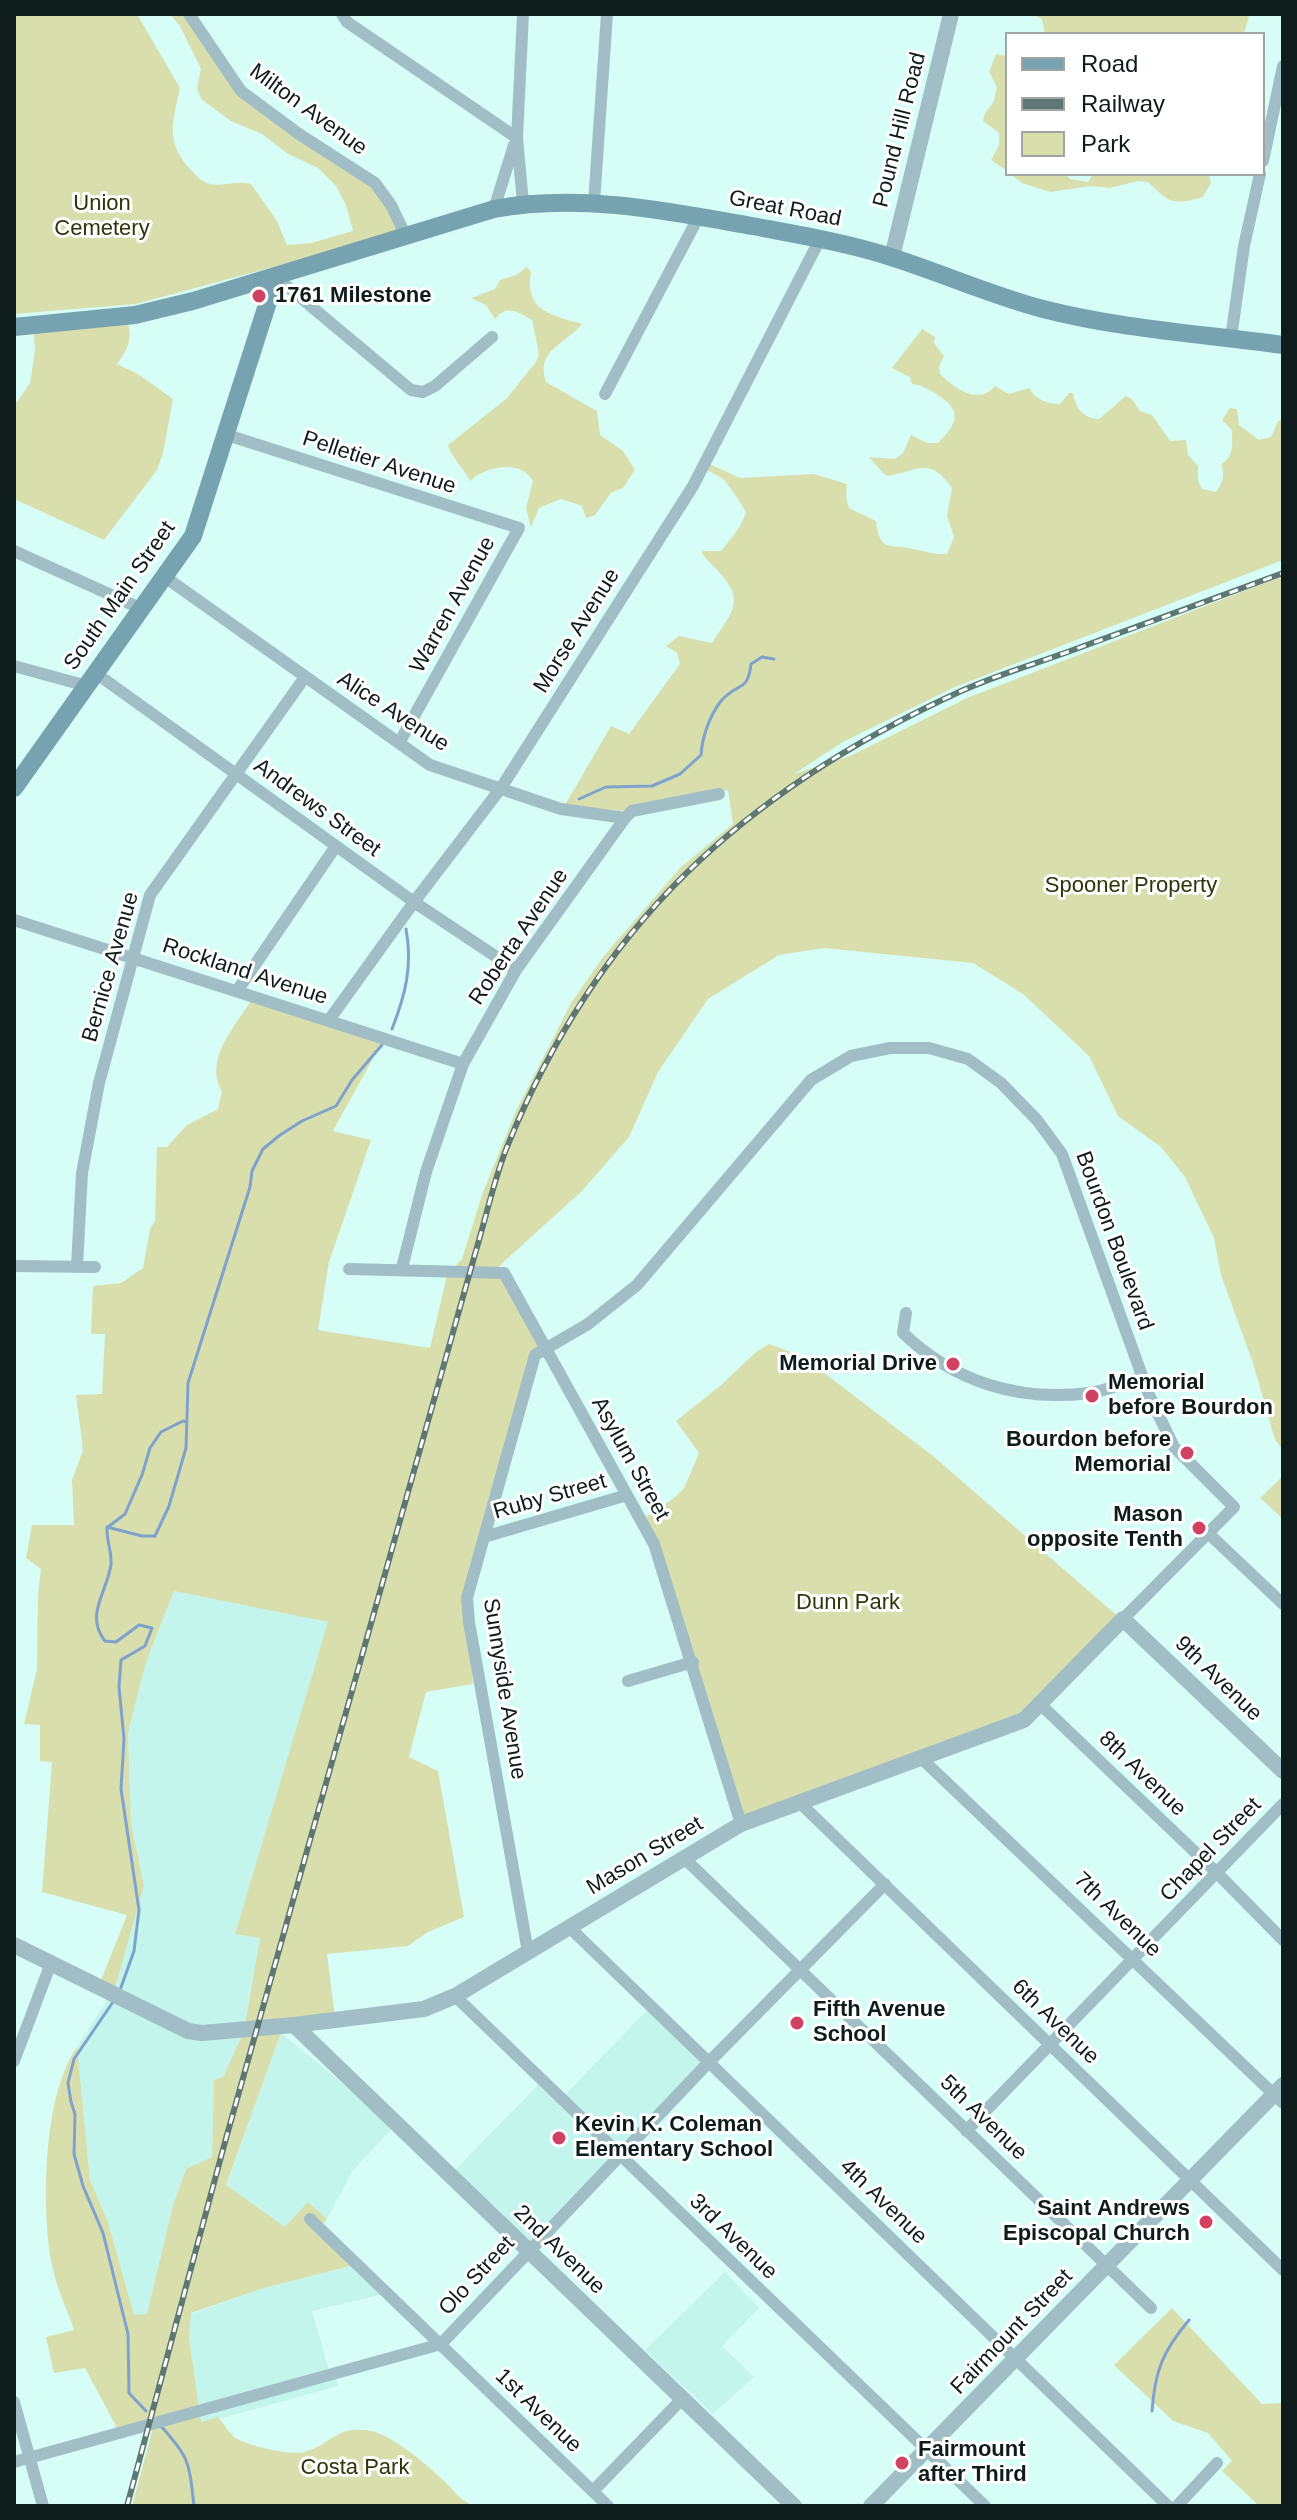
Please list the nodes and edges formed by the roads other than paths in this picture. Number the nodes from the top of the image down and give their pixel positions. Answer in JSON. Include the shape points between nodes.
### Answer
{"nodes":[{"id":1,"x":189,"y":14,"type":"edge"},
{"id":2,"x":342,"y":14,"type":"edge"},
{"id":3,"x":523,"y":14,"type":"edge"},
{"id":4,"x":607,"y":14,"type":"edge"},
{"id":5,"x":951,"y":14,"type":"edge"},
{"id":6,"x":1283,"y":66,"type":"edge"},
{"id":7,"x":1279,"y":99,"type":"edge"},
{"id":8,"x":517,"y":138,"type":"junction"},
{"id":9,"x":1265,"y":153,"type":"edge"},
{"id":10,"x":1260,"y":176,"type":"edge"},
{"id":11,"x":523,"y":203,"type":"junction"},
{"id":12,"x":594,"y":203,"type":"junction"},
{"id":13,"x":494,"y":209,"type":"junction"},
{"id":14,"x":699,"y":216,"type":"junction"},
{"id":15,"x":406,"y":236,"type":"junction"},
{"id":16,"x":820,"y":239,"type":"junction"},
{"id":17,"x":892,"y":257,"type":"junction"},
{"id":18,"x":276,"y":277,"type":"junction"},
{"id":19,"x":14,"y":327,"type":"edge"},
{"id":20,"x":492,"y":337,"type":"dead end"},
{"id":21,"x":1231,"y":338,"type":"junction"},
{"id":22,"x":1283,"y":345,"type":"edge"},
{"id":23,"x":605,"y":394,"type":"dead end"},
{"id":24,"x":227,"y":435,"type":"junction"},
{"id":25,"x":519,"y":528,"type":"joint"},
{"id":26,"x":14,"y":551,"type":"edge"},
{"id":27,"x":165,"y":577,"type":"junction"},
{"id":28,"x":142,"y":609,"type":"junction"},
{"id":29,"x":14,"y":666,"type":"edge"},
{"id":30,"x":305,"y":677,"type":"junction"},
{"id":31,"x":92,"y":680,"type":"junction"},
{"id":32,"x":399,"y":743,"type":"junction"},
{"id":33,"x":236,"y":774,"type":"junction"},
{"id":34,"x":14,"y":788,"type":"edge"},
{"id":35,"x":501,"y":788,"type":"junction"},
{"id":36,"x":719,"y":794,"type":"dead end"},
{"id":37,"x":625,"y":818,"type":"junction"},
{"id":38,"x":336,"y":846,"type":"junction"},
{"id":39,"x":414,"y":902,"type":"junction"},
{"id":40,"x":14,"y":920,"type":"edge"},
{"id":41,"x":132,"y":956,"type":"junction"},
{"id":42,"x":516,"y":970,"type":"junction"},
{"id":43,"x":237,"y":991,"type":"junction"},
{"id":44,"x":329,"y":1020,"type":"junction"},
{"id":45,"x":463,"y":1064,"type":"junction"},
{"id":46,"x":14,"y":1266,"type":"edge"},
{"id":47,"x":77,"y":1266,"type":"junction"},
{"id":48,"x":95,"y":1267,"type":"dead end"},
{"id":49,"x":402,"y":1268,"type":"junction"},
{"id":50,"x":349,"y":1269,"type":"dead end"},
{"id":51,"x":906,"y":1313,"type":"dead end"},
{"id":52,"x":547,"y":1349,"type":"junction"},
{"id":53,"x":1142,"y":1377,"type":"junction"},
{"id":54,"x":627,"y":1495,"type":"junction"},
{"id":55,"x":1234,"y":1507,"type":"joint"},
{"id":56,"x":1208,"y":1533,"type":"junction"},
{"id":57,"x":484,"y":1537,"type":"junction"},
{"id":58,"x":1283,"y":1604,"type":"edge"},
{"id":59,"x":1123,"y":1619,"type":"junction"},
{"id":60,"x":693,"y":1662,"type":"junction"},
{"id":61,"x":628,"y":1681,"type":"dead end"},
{"id":62,"x":1041,"y":1705,"type":"junction"},
{"id":63,"x":921,"y":1758,"type":"junction"},
{"id":64,"x":1283,"y":1771,"type":"edge"},
{"id":65,"x":799,"y":1802,"type":"junction"},
{"id":66,"x":1283,"y":1804,"type":"edge"},
{"id":67,"x":741,"y":1824,"type":"junction"},
{"id":68,"x":684,"y":1858,"type":"junction"},
{"id":69,"x":1217,"y":1873,"type":"junction"},
{"id":70,"x":885,"y":1884,"type":"junction"},
{"id":71,"x":569,"y":1927,"type":"junction"},
{"id":72,"x":1283,"y":1940,"type":"edge"},
{"id":73,"x":14,"y":1945,"type":"edge"},
{"id":74,"x":528,"y":1952,"type":"junction"},
{"id":75,"x":1134,"y":1959,"type":"junction"},
{"id":76,"x":51,"y":1963,"type":"junction"},
{"id":77,"x":801,"y":1969,"type":"junction"},
{"id":78,"x":455,"y":1996,"type":"junction"},
{"id":79,"x":294,"y":2025,"type":"junction"},
{"id":80,"x":1049,"y":2045,"type":"junction"},
{"id":81,"x":14,"y":2061,"type":"edge"},
{"id":82,"x":709,"y":2062,"type":"junction"},
{"id":83,"x":1280,"y":2094,"type":"edge"},
{"id":84,"x":966,"y":2131,"type":"junction"},
{"id":85,"x":619,"y":2156,"type":"junction"},
{"id":86,"x":1191,"y":2181,"type":"junction"},
{"id":87,"x":310,"y":2219,"type":"dead end"},
{"id":88,"x":528,"y":2251,"type":"junction"},
{"id":89,"x":1108,"y":2266,"type":"junction"},
{"id":90,"x":1283,"y":2270,"type":"edge"},
{"id":91,"x":1151,"y":2308,"type":"dead end"},
{"id":92,"x":441,"y":2344,"type":"junction"},
{"id":93,"x":1016,"y":2360,"type":"junction"},
{"id":94,"x":683,"y":2398,"type":"junction"},
{"id":95,"x":14,"y":2402,"type":"edge"},
{"id":96,"x":928,"y":2451,"type":"junction"},
{"id":97,"x":30,"y":2458,"type":"junction"},
{"id":98,"x":14,"y":2462,"type":"edge"},
{"id":99,"x":1217,"y":2463,"type":"dead end"},
{"id":100,"x":593,"y":2491,"type":"junction"},
{"id":101,"x":43,"y":2506,"type":"edge"},
{"id":102,"x":608,"y":2506,"type":"edge"},
{"id":103,"x":794,"y":2506,"type":"edge"},
{"id":104,"x":871,"y":2506,"type":"edge"},
{"id":105,"x":985,"y":2506,"type":"edge"},
{"id":106,"x":1168,"y":2506,"type":"edge"},
{"id":107,"x":1177,"y":2506,"type":"edge"}],
"edges":[{"from":1,"to":15,"type":"street","name":"Milton Avenue","via":[[241,91],[375,183]]},
{"from":2,"to":8,"type":"street"},
{"from":3,"to":8,"type":"street"},
{"from":4,"to":12,"type":"street"},
{"from":5,"to":17,"type":"street","name":"Pound Hill Road"},
{"from":6,"to":7,"type":"street"},
{"from":7,"to":9,"type":"street"},
{"from":8,"to":11,"type":"street"},
{"from":8,"to":13,"type":"street"},
{"from":10,"to":21,"type":"street"},
{"from":11,"to":12,"type":"main road","name":"Great Road"},
{"from":11,"to":13,"type":"main road","name":"Great Road"},
{"from":12,"to":14,"type":"main road","name":"Great Road"},
{"from":13,"to":15,"type":"main road","name":"Great Road"},
{"from":14,"to":16,"type":"main road","name":"Great Road"},
{"from":14,"to":23,"type":"street"},
{"from":15,"to":18,"type":"main road","name":"Great Road"},
{"from":16,"to":17,"type":"main road","name":"Great Road"},
{"from":16,"to":35,"type":"street","name":"Morse Avenue","via":[[693,486]]},
{"from":17,"to":21,"type":"main road","name":"Great Road","via":[[1042,308],[1103,322]]},
{"from":18,"to":19,"type":"main road","name":"Great Road","via":[[135,315]]},
{"from":18,"to":20,"type":"street","via":[[411,390],[435,386]]},
{"from":18,"to":24,"type":"main road","name":"South Main Street"},
{"from":21,"to":22,"type":"main road","name":"Great Road"},
{"from":24,"to":25,"type":"street","name":"Pelletier Avenue"},
{"from":24,"to":27,"type":"main road","name":"South Main Street","via":[[193,536]]},
{"from":25,"to":32,"type":"street","name":"Warren Avenue"},
{"from":26,"to":28,"type":"street"},
{"from":27,"to":28,"type":"main road","name":"South Main Street"},
{"from":27,"to":30,"type":"street","name":"Alice Avenue"},
{"from":28,"to":31,"type":"main road","name":"South Main Street"},
{"from":29,"to":31,"type":"street"},
{"from":30,"to":32,"type":"street","name":"Alice Avenue"},
{"from":30,"to":33,"type":"street","name":"Bernice Avenue"},
{"from":31,"to":33,"type":"street","name":"Andrews Street"},
{"from":31,"to":34,"type":"main road","name":"South Main Street"},
{"from":32,"to":35,"type":"street","name":"Alice Avenue","via":[[430,765]]},
{"from":33,"to":38,"type":"street","name":"Andrews Street"},
{"from":33,"to":41,"type":"street","name":"Bernice Avenue","via":[[150,895]]},
{"from":35,"to":37,"type":"street","name":"Alice Avenue","via":[[561,809]]},
{"from":35,"to":39,"type":"street","name":"Morse Avenue"},
{"from":36,"to":37,"type":"street","name":"Alice Avenue","via":[[632,811]]},
{"from":37,"to":42,"type":"street","name":"Roberta Avenue"},
{"from":38,"to":39,"type":"street","name":"Andrews Street"},
{"from":38,"to":43,"type":"street"},
{"from":39,"to":42,"type":"street","name":"Andrews Street"},
{"from":39,"to":44,"type":"street","name":"Morse Avenue"},
{"from":40,"to":41,"type":"street","name":"Rockland Avenue"},
{"from":41,"to":43,"type":"street","name":"Rockland Avenue"},
{"from":41,"to":47,"type":"street","name":"Bernice Avenue","via":[[85,1158]]},
{"from":42,"to":45,"type":"street","name":"Roberta Avenue"},
{"from":43,"to":44,"type":"street","name":"Rockland Avenue"},
{"from":44,"to":45,"type":"street","name":"Rockland Avenue"},
{"from":45,"to":49,"type":"street","name":"Roberta Avenue","via":[[426,1172]]},
{"from":46,"to":47,"type":"street"},
{"from":47,"to":48,"type":"street"},
{"from":49,"to":50,"type":"street","name":"Asylum Street"},
{"from":49,"to":52,"type":"street","name":"Asylum Street","via":[[504,1273]]},
{"from":51,"to":53,"type":"street","via":[[903,1333],[925,1354],[1002,1389],[1046,1396],[1092,1393]]},
{"from":52,"to":53,"type":"street","name":"Bourdon Boulevard","via":[[637,1285],[811,1080],[851,1056],[929,1048],[968,1059],[1001,1083],[1062,1154]]},
{"from":52,"to":54,"type":"street","name":"Asylum Street"},
{"from":52,"to":57,"type":"street","name":"Sunnyside Avenue","via":[[535,1355]]},
{"from":53,"to":55,"type":"street","name":"Bourdon Boulevard","via":[[1174,1447]]},
{"from":54,"to":57,"type":"street","name":"Ruby Street"},
{"from":54,"to":60,"type":"street","name":"Asylum Street","via":[[654,1544]]},
{"from":55,"to":56,"type":"street","name":"Mason Street"},
{"from":56,"to":58,"type":"street"},
{"from":56,"to":59,"type":"street","name":"Mason Street"},
{"from":57,"to":74,"type":"street","name":"Sunnyside Avenue","via":[[467,1598],[469,1622]]},
{"from":59,"to":62,"type":"street","name":"Mason Street"},
{"from":59,"to":64,"type":"street","name":"9th Avenue"},
{"from":60,"to":61,"type":"street"},
{"from":60,"to":67,"type":"street","name":"Asylum Street"},
{"from":62,"to":63,"type":"street","name":"Mason Street","via":[[1024,1720]]},
{"from":62,"to":69,"type":"street","name":"8th Avenue"},
{"from":63,"to":65,"type":"street","name":"Mason Street"},
{"from":63,"to":75,"type":"street","name":"7th Avenue"},
{"from":65,"to":67,"type":"street","name":"Mason Street"},
{"from":65,"to":70,"type":"street","name":"6th Avenue"},
{"from":66,"to":69,"type":"street","name":"Chapel Street"},
{"from":67,"to":68,"type":"street","name":"Mason Street"},
{"from":68,"to":71,"type":"street","name":"Mason Street"},
{"from":68,"to":77,"type":"street","name":"5th Avenue"},
{"from":69,"to":72,"type":"street","name":"8th Avenue"},
{"from":69,"to":75,"type":"street","name":"Chapel Street"},
{"from":70,"to":77,"type":"street","name":"Olo Street"},
{"from":70,"to":80,"type":"street","name":"6th Avenue"},
{"from":71,"to":74,"type":"street","name":"Mason Street"},
{"from":71,"to":82,"type":"street","name":"4th Avenue"},
{"from":73,"to":76,"type":"street","name":"Mason Street"},
{"from":74,"to":78,"type":"street","name":"Mason Street"},
{"from":75,"to":80,"type":"street","name":"Chapel Street"},
{"from":75,"to":83,"type":"street","name":"7th Avenue"},
{"from":76,"to":79,"type":"street","name":"Mason Street","via":[[188,2031]]},
{"from":76,"to":81,"type":"street"},
{"from":77,"to":82,"type":"street","name":"Olo Street"},
{"from":77,"to":84,"type":"street","name":"5th Avenue"},
{"from":78,"to":79,"type":"street","name":"Mason Street","via":[[424,2009]]},
{"from":78,"to":85,"type":"street","name":"3rd Avenue"},
{"from":79,"to":88,"type":"street","name":"2nd Avenue"},
{"from":80,"to":84,"type":"street","name":"Chapel Street"},
{"from":80,"to":86,"type":"street","name":"6th Avenue"},
{"from":82,"to":85,"type":"street","name":"Olo Street"},
{"from":82,"to":93,"type":"street","name":"4th Avenue"},
{"from":83,"to":86,"type":"street","name":"Fairmount Street"},
{"from":84,"to":89,"type":"street","name":"5th Avenue"},
{"from":85,"to":88,"type":"street","name":"Olo Street"},
{"from":85,"to":96,"type":"street","name":"3rd Avenue"},
{"from":86,"to":89,"type":"street","name":"Fairmount Street"},
{"from":86,"to":90,"type":"street","name":"6th Avenue"},
{"from":87,"to":92,"type":"street","name":"1st Avenue"},
{"from":88,"to":92,"type":"street","name":"Olo Street"},
{"from":88,"to":94,"type":"street","name":"2nd Avenue"},
{"from":89,"to":91,"type":"street","name":"5th Avenue"},
{"from":89,"to":93,"type":"street","name":"Fairmount Street"},
{"from":92,"to":97,"type":"street","name":"Olo Street"},
{"from":92,"to":100,"type":"street","name":"1st Avenue"},
{"from":93,"to":96,"type":"street","name":"Fairmount Street"},
{"from":93,"to":106,"type":"street","name":"4th Avenue"},
{"from":94,"to":100,"type":"street"},
{"from":94,"to":103,"type":"street","name":"2nd Avenue"},
{"from":95,"to":97,"type":"street"},
{"from":96,"to":104,"type":"street","name":"Fairmount Street"},
{"from":96,"to":105,"type":"street","name":"3rd Avenue"},
{"from":97,"to":98,"type":"street","name":"Olo Street"},
{"from":97,"to":101,"type":"street"},
{"from":99,"to":107,"type":"street"},
{"from":100,"to":102,"type":"street","name":"1st Avenue"}]}
